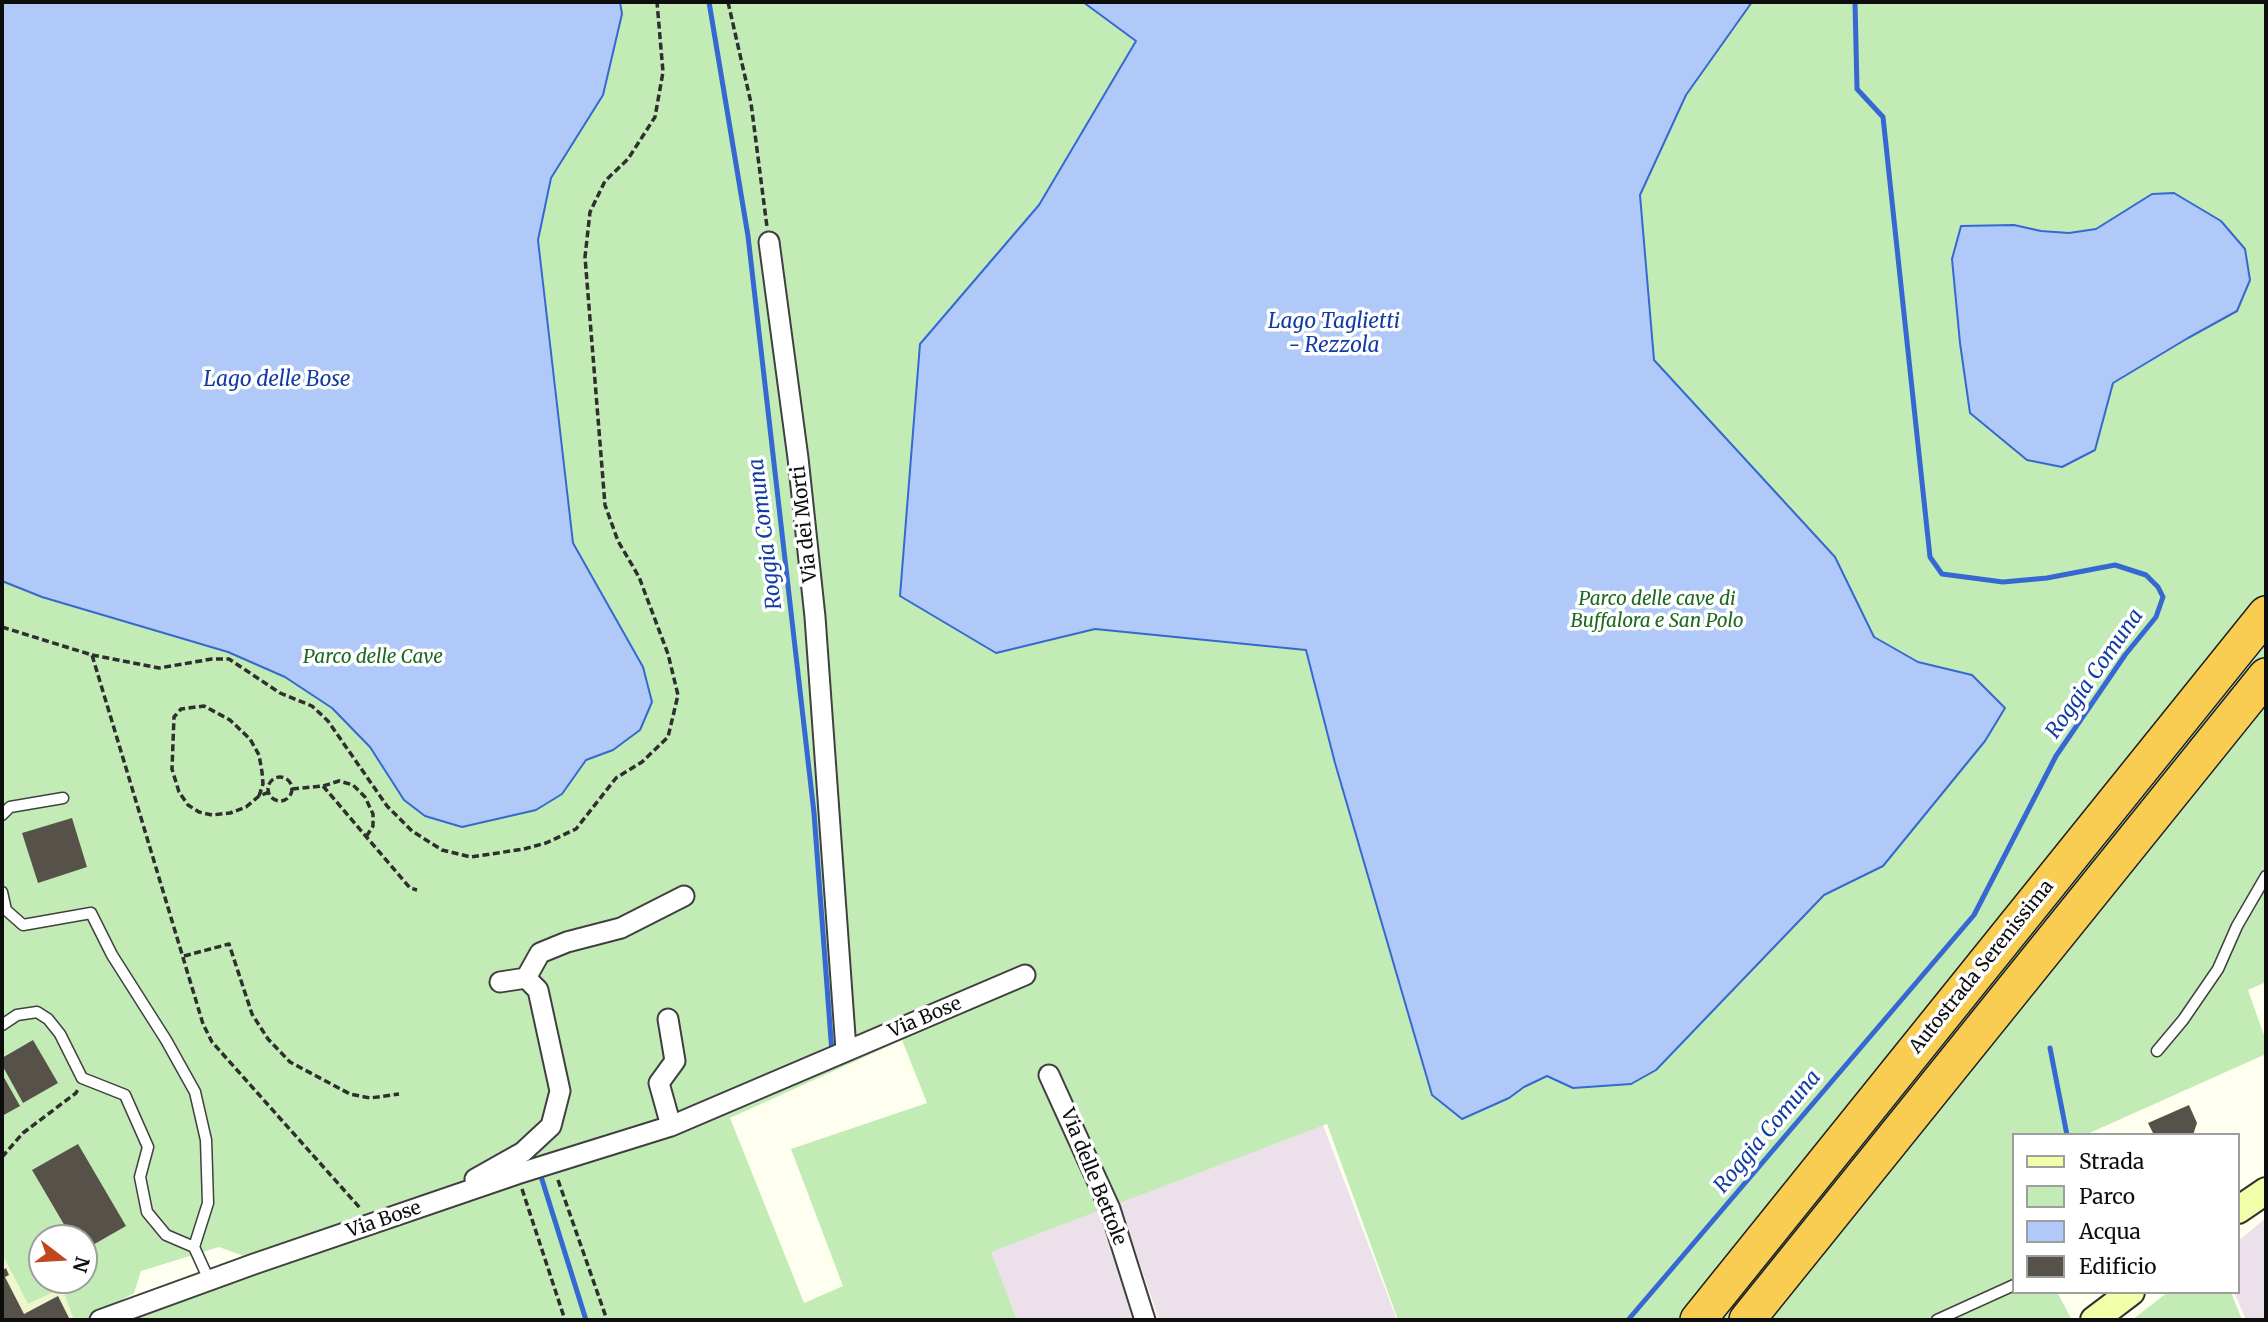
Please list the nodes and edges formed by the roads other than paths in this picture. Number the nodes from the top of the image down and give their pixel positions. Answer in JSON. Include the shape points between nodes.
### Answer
{"nodes":[{"id":1,"x":769,"y":242,"type":"road end"},
{"id":2,"x":2266,"y":614,"type":"edge"},
{"id":3,"x":2266,"y":676,"type":"edge"},
{"id":4,"x":63,"y":798,"type":"dead end"},
{"id":5,"x":2,"y":816,"type":"edge"},
{"id":6,"x":2266,"y":876,"type":"edge"},
{"id":7,"x":2,"y":892,"type":"edge"},
{"id":8,"x":684,"y":897,"type":"dead end"},
{"id":9,"x":1025,"y":975,"type":"dead end"},
{"id":10,"x":526,"y":978,"type":"junction"},
{"id":11,"x":500,"y":982,"type":"dead end"},
{"id":12,"x":668,"y":1019,"type":"dead end"},
{"id":13,"x":2,"y":1025,"type":"edge"},
{"id":14,"x":846,"y":1050,"type":"junction"},
{"id":15,"x":2157,"y":1051,"type":"dead end"},
{"id":16,"x":1049,"y":1075,"type":"dead end"},
{"id":17,"x":671,"y":1126,"type":"junction"},
{"id":18,"x":2266,"y":1191,"type":"edge"},
{"id":19,"x":436,"y":1202,"type":"junction"},
{"id":20,"x":2240,"y":1209,"type":"edge"},
{"id":21,"x":194,"y":1247,"type":"junction"},
{"id":22,"x":209,"y":1280,"type":"junction"},
{"id":23,"x":2012,"y":1286,"type":"edge"},
{"id":24,"x":2128,"y":1294,"type":"edge"},
{"id":25,"x":100,"y":1320,"type":"edge"},
{"id":26,"x":1145,"y":1320,"type":"edge"},
{"id":27,"x":1698,"y":1320,"type":"edge"},
{"id":28,"x":1747,"y":1320,"type":"edge"},
{"id":29,"x":1937,"y":1320,"type":"edge"},
{"id":30,"x":2094,"y":1320,"type":"edge"}],
"edges":[{"from":1,"to":14,"type":"street","name":"Via dei Morti","via":[[815,617]]},
{"from":2,"to":27,"type":"highway","name":"Autostrada Serenissima"},
{"from":3,"to":28,"type":"highway","name":"Autostrada Serenissima"},
{"from":4,"to":5,"type":"lane","via":[[10,807]]},
{"from":6,"to":15,"type":"lane","via":[[2218,969]]},
{"from":7,"to":21,"type":"lane","via":[[6,909],[23,925],[91,913],[195,1092],[206,1140],[208,1203]]},
{"from":8,"to":10,"type":"street","via":[[621,928],[540,953]]},
{"from":9,"to":14,"type":"street","name":"Via Bose"},
{"from":10,"to":11,"type":"street"},
{"from":10,"to":19,"type":"street","via":[[538,990],[559,1091],[551,1126],[523,1152]]},
{"from":12,"to":17,"type":"street","via":[[675,1061],[659,1083]]},
{"from":13,"to":21,"type":"lane","via":[[37,1012],[60,1034],[82,1078],[125,1096],[148,1147],[140,1177],[147,1212],[166,1235]]},
{"from":14,"to":17,"type":"street","name":"Via Bose"},
{"from":16,"to":26,"type":"street","name":"Via delle Bettole","via":[[1110,1209]]},
{"from":17,"to":19,"type":"street","name":"Via Bose"},
{"from":18,"to":20,"type":"main road"},
{"from":19,"to":22,"type":"street","name":"Via Bose"},
{"from":21,"to":22,"type":"lane"},
{"from":22,"to":25,"type":"street","name":"Via Bose"},
{"from":23,"to":29,"type":"lane"},
{"from":24,"to":30,"type":"main road"}]}
